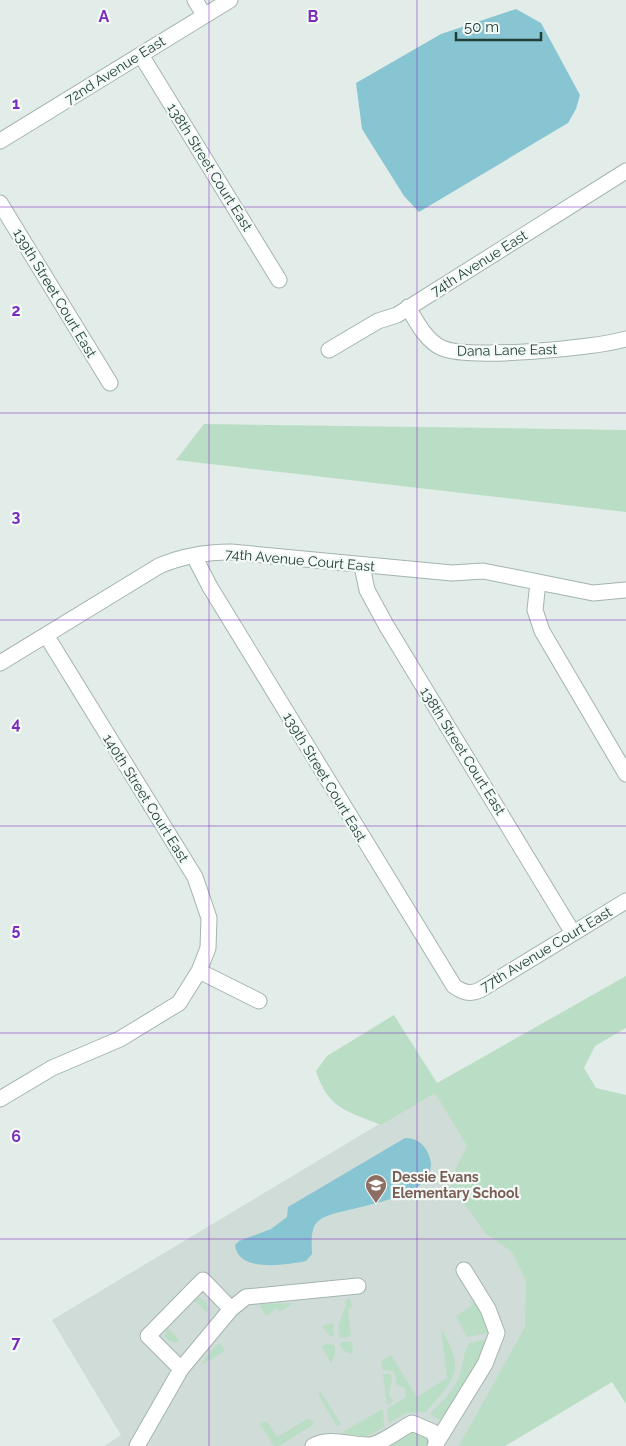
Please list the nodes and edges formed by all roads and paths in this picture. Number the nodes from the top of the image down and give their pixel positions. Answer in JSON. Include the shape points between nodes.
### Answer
{"nodes":[{"id":1,"x":195,"y":0,"type":"edge"},
{"id":2,"x":230,"y":0,"type":"edge"},
{"id":3,"x":204,"y":15,"type":"junction"},
{"id":4,"x":141,"y":55,"type":"junction"},
{"id":5,"x":0,"y":141,"type":"edge"},
{"id":6,"x":626,"y":171,"type":"edge"},
{"id":7,"x":0,"y":203,"type":"edge"},
{"id":8,"x":279,"y":280,"type":"dead end"},
{"id":9,"x":408,"y":307,"type":"junction"},
{"id":10,"x":626,"y":339,"type":"edge"},
{"id":11,"x":329,"y":350,"type":"dead end"},
{"id":12,"x":110,"y":383,"type":"dead end"},
{"id":13,"x":194,"y":556,"type":"junction"},
{"id":14,"x":362,"y":566,"type":"junction"},
{"id":15,"x":538,"y":582,"type":"junction"},
{"id":16,"x":626,"y":590,"type":"edge"},
{"id":17,"x":46,"y":635,"type":"junction"},
{"id":18,"x":0,"y":663,"type":"edge"},
{"id":19,"x":626,"y":774,"type":"edge"},
{"id":20,"x":626,"y":901,"type":"edge"},
{"id":21,"x":573,"y":933,"type":"junction"},
{"id":22,"x":199,"y":971,"type":"junction"},
{"id":23,"x":464,"y":992,"type":"joint"},
{"id":24,"x":259,"y":1000,"type":"dead end"},
{"id":25,"x":0,"y":1099,"type":"edge"},
{"id":26,"x":464,"y":1270,"type":"dead end"},
{"id":27,"x":358,"y":1286,"type":"dead end"},
{"id":28,"x":231,"y":1309,"type":"junction"},
{"id":29,"x":181,"y":1369,"type":"junction"},
{"id":30,"x":436,"y":1444,"type":"edge"},
{"id":31,"x":136,"y":1446,"type":"edge"},
{"id":32,"x":313,"y":1446,"type":"edge"}],
"edges":[{"from":1,"to":3,"type":"street"},
{"from":2,"to":3,"type":"street","name":"72nd Avenue East"},
{"from":3,"to":4,"type":"street","name":"72nd Avenue East"},
{"from":4,"to":5,"type":"street","name":"72nd Avenue East"},
{"from":4,"to":8,"type":"street","name":"138th Street Court East"},
{"from":6,"to":9,"type":"street","name":"74th Avenue East"},
{"from":7,"to":12,"type":"street","name":"139th Street Court East"},
{"from":9,"to":10,"type":"street","name":"Dana Lane East","via":[[428,337],[449,351],[579,348]]},
{"from":9,"to":11,"type":"street","name":"74th Avenue East"},
{"from":13,"to":14,"type":"street","name":"74th Avenue Court East","via":[[231,552]]},
{"from":13,"to":17,"type":"street","name":"74th Avenue Court East","via":[[159,566]]},
{"from":13,"to":23,"type":"street","name":"139th Street Court East","via":[[448,979]]},
{"from":14,"to":15,"type":"street","name":"74th Avenue Court East","via":[[483,571]]},
{"from":14,"to":21,"type":"street","name":"138th Street Court East","via":[[367,590],[386,625]]},
{"from":15,"to":16,"type":"street","name":"74th Avenue Court East","via":[[593,593]]},
{"from":15,"to":19,"type":"street","via":[[535,610],[542,631]]},
{"from":17,"to":18,"type":"street","name":"74th Avenue Court East"},
{"from":17,"to":22,"type":"street","name":"140th Street Court East","via":[[195,877],[209,918],[208,948]]},
{"from":20,"to":21,"type":"street","name":"77th Avenue Court East"},
{"from":21,"to":23,"type":"street","name":"77th Avenue Court East","via":[[480,990]]},
{"from":22,"to":24,"type":"street"},
{"from":22,"to":25,"type":"street","name":"140th Street Court East","via":[[186,993],[170,1009],[108,1046],[52,1068]]},
{"from":26,"to":30,"type":"street","via":[[488,1309],[497,1333],[485,1364]]},
{"from":27,"to":28,"type":"street","via":[[246,1297]]},
{"from":28,"to":29,"type":"street"},
{"from":28,"to":29,"type":"street","via":[[203,1280],[148,1336]]},
{"from":29,"to":31,"type":"street"},
{"from":30,"to":32,"type":"street","via":[[433,1432],[412,1423],[372,1445],[331,1441]]}]}
